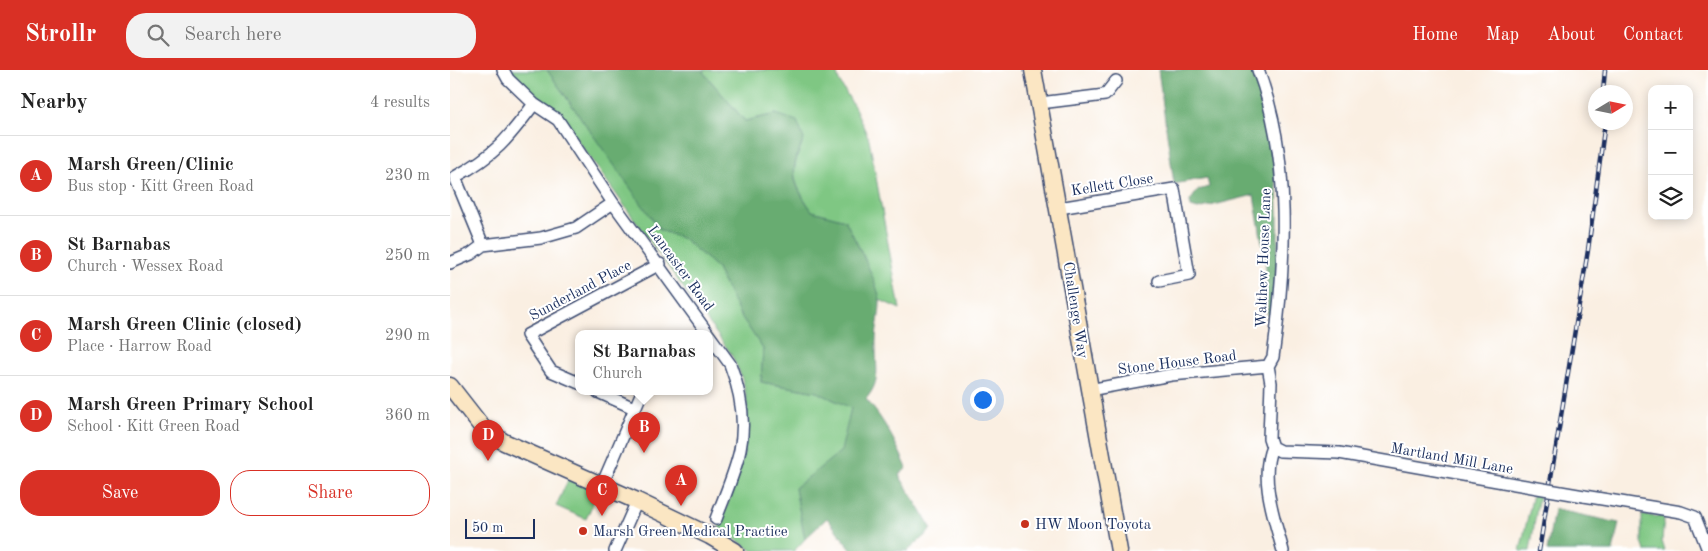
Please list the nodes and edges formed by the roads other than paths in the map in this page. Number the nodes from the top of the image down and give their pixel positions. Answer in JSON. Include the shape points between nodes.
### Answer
{"nodes":[{"id":1,"x":502,"y":70,"type":"edge"},
{"id":2,"x":1033,"y":70,"type":"edge"},
{"id":3,"x":1258,"y":70,"type":"edge"},
{"id":4,"x":1116,"y":81,"type":"dead end"},
{"id":5,"x":1040,"y":103,"type":"junction"},
{"id":6,"x":534,"y":104,"type":"junction"},
{"id":7,"x":452,"y":172,"type":"edge"},
{"id":8,"x":614,"y":203,"type":"junction"},
{"id":9,"x":1059,"y":208,"type":"junction"},
{"id":10,"x":483,"y":245,"type":"junction"},
{"id":11,"x":450,"y":263,"type":"edge"},
{"id":12,"x":660,"y":264,"type":"junction"},
{"id":13,"x":1159,"y":281,"type":"dead end"},
{"id":14,"x":703,"y":330,"type":"edge"},
{"id":15,"x":713,"y":345,"type":"edge"},
{"id":16,"x":1268,"y":366,"type":"junction"},
{"id":17,"x":575,"y":381,"type":"edge"},
{"id":18,"x":450,"y":386,"type":"edge"},
{"id":19,"x":1089,"y":390,"type":"junction"},
{"id":20,"x":605,"y":395,"type":"edge"},
{"id":21,"x":640,"y":395,"type":"edge"},
{"id":22,"x":634,"y":408,"type":"junction"},
{"id":23,"x":1272,"y":447,"type":"junction"},
{"id":24,"x":602,"y":486,"type":"junction"},
{"id":25,"x":637,"y":501,"type":"junction"},
{"id":26,"x":716,"y":519,"type":"dead end"},
{"id":27,"x":1708,"y":550,"type":"edge"},
{"id":28,"x":615,"y":551,"type":"edge"},
{"id":29,"x":735,"y":551,"type":"edge"},
{"id":30,"x":1119,"y":551,"type":"edge"},
{"id":31,"x":1282,"y":551,"type":"edge"}],
"edges":[{"from":1,"to":6,"type":"street","name":"Lancaster Road"},
{"from":2,"to":5,"type":"street","name":"Challenge Way"},
{"from":3,"to":16,"type":"street","name":"Walthew House Lane","via":[[1273,118],[1282,202],[1280,291],[1273,357]]},
{"from":4,"to":5,"type":"street","via":[[1104,95]]},
{"from":5,"to":9,"type":"street","name":"Challenge Way"},
{"from":6,"to":7,"type":"street","via":[[506,141],[482,162]]},
{"from":6,"to":8,"type":"street","name":"Lancaster Road","via":[[558,120]]},
{"from":7,"to":10,"type":"street"},
{"from":8,"to":10,"type":"street","via":[[576,228],[541,238]]},
{"from":8,"to":12,"type":"street","name":"Lancaster Road"},
{"from":9,"to":13,"type":"street","name":"Kellett Close","via":[[1174,189],[1189,275]]},
{"from":9,"to":19,"type":"street","name":"Challenge Way"},
{"from":10,"to":11,"type":"street"},
{"from":12,"to":14,"type":"street","name":"Lancaster Road"},
{"from":12,"to":17,"type":"street","name":"Sunderland Place","via":[[527,335],[552,371]]},
{"from":15,"to":26,"type":"street","name":"Lancaster Road","via":[[730,364],[738,384],[741,406],[740,450]]},
{"from":16,"to":19,"type":"street","name":"Stone House Road","via":[[1171,375]]},
{"from":16,"to":23,"type":"street","name":"Walthew House Lane","via":[[1271,383],[1269,438]]},
{"from":18,"to":24,"type":"street","via":[[482,427],[504,442]]},
{"from":19,"to":30,"type":"street","name":"Challenge Way"},
{"from":20,"to":22,"type":"street"},
{"from":21,"to":22,"type":"street"},
{"from":22,"to":24,"type":"street"},
{"from":23,"to":27,"type":"street","name":"Martland Mill Lane","bridge":true,"via":[[1339,453],[1681,512],[1695,517]]},
{"from":23,"to":31,"type":"street","via":[[1268,457],[1270,497]]},
{"from":24,"to":25,"type":"street"},
{"from":25,"to":28,"type":"street"},
{"from":25,"to":29,"type":"street"}]}
